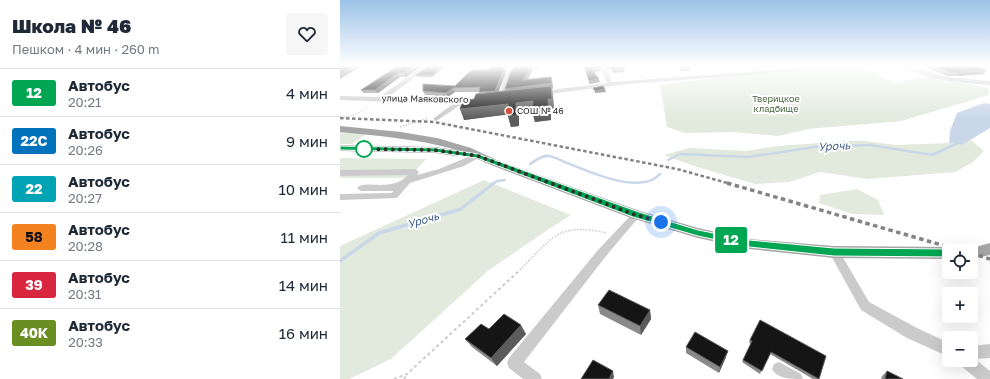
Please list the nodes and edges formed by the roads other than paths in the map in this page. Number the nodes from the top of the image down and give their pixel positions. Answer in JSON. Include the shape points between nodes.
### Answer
{"nodes":[{"id":1,"x":402,"y":84,"type":"edge"},
{"id":2,"x":505,"y":84,"type":"edge"},
{"id":3,"x":610,"y":84,"type":"edge"},
{"id":4,"x":533,"y":94,"type":"edge"},
{"id":5,"x":340,"y":98,"type":"edge"},
{"id":6,"x":381,"y":98,"type":"junction"},
{"id":7,"x":500,"y":98,"type":"edge"},
{"id":8,"x":480,"y":100,"type":"edge"},
{"id":9,"x":460,"y":102,"type":"junction"},
{"id":10,"x":436,"y":119,"type":"dead end"},
{"id":11,"x":340,"y":129,"type":"edge"},
{"id":12,"x":401,"y":135,"type":"junction"},
{"id":13,"x":340,"y":148,"type":"edge"},
{"id":14,"x":384,"y":149,"type":"junction"},
{"id":15,"x":478,"y":156,"type":"junction"},
{"id":16,"x":340,"y":173,"type":"edge"},
{"id":17,"x":407,"y":181,"type":"junction"},
{"id":18,"x":361,"y":188,"type":"dead end"},
{"id":19,"x":340,"y":198,"type":"edge"},
{"id":20,"x":636,"y":215,"type":"junction"},
{"id":21,"x":990,"y":249,"type":"edge"},
{"id":22,"x":834,"y":252,"type":"junction"},
{"id":23,"x":978,"y":252,"type":"edge"},
{"id":24,"x":942,"y":253,"type":"edge"},
{"id":25,"x":942,"y":347,"type":"edge"},
{"id":26,"x":990,"y":351,"type":"edge"},
{"id":27,"x":978,"y":352,"type":"edge"},
{"id":28,"x":973,"y":367,"type":"edge"},
{"id":29,"x":779,"y":369,"type":"dead end"},
{"id":30,"x":534,"y":379,"type":"edge"},
{"id":31,"x":796,"y":379,"type":"edge"},
{"id":32,"x":988,"y":379,"type":"edge"}],
"edges":[{"from":1,"to":6,"type":"street"},
{"from":2,"to":7,"type":"street"},
{"from":3,"to":4,"type":"street"},
{"from":5,"to":6,"type":"street","name":"улица Маяковского"},
{"from":6,"to":9,"type":"street","name":"улица Маяковского"},
{"from":8,"to":9,"type":"street","name":"улица Маяковского"},
{"from":9,"to":10,"type":"street"},
{"from":11,"to":12,"type":"main road"},
{"from":12,"to":14,"type":"main road"},
{"from":12,"to":15,"type":"main road","via":[[433,140]]},
{"from":13,"to":14,"type":"main road"},
{"from":14,"to":15,"type":"main road","via":[[435,150]]},
{"from":15,"to":17,"type":"street","via":[[442,171]]},
{"from":15,"to":20,"type":"main road"},
{"from":16,"to":17,"type":"street","via":[[415,172]]},
{"from":17,"to":18,"type":"street","via":[[393,188]]},
{"from":17,"to":19,"type":"street","via":[[394,196]]},
{"from":20,"to":22,"type":"main road","via":[[698,233],[749,244]]},
{"from":20,"to":30,"type":"street","via":[[514,363]]},
{"from":21,"to":23,"type":"main road"},
{"from":22,"to":24,"type":"main road"},
{"from":22,"to":25,"type":"street","via":[[865,306]]},
{"from":26,"to":27,"type":"street"},
{"from":28,"to":32,"type":"street"},
{"from":29,"to":31,"type":"street"}]}
